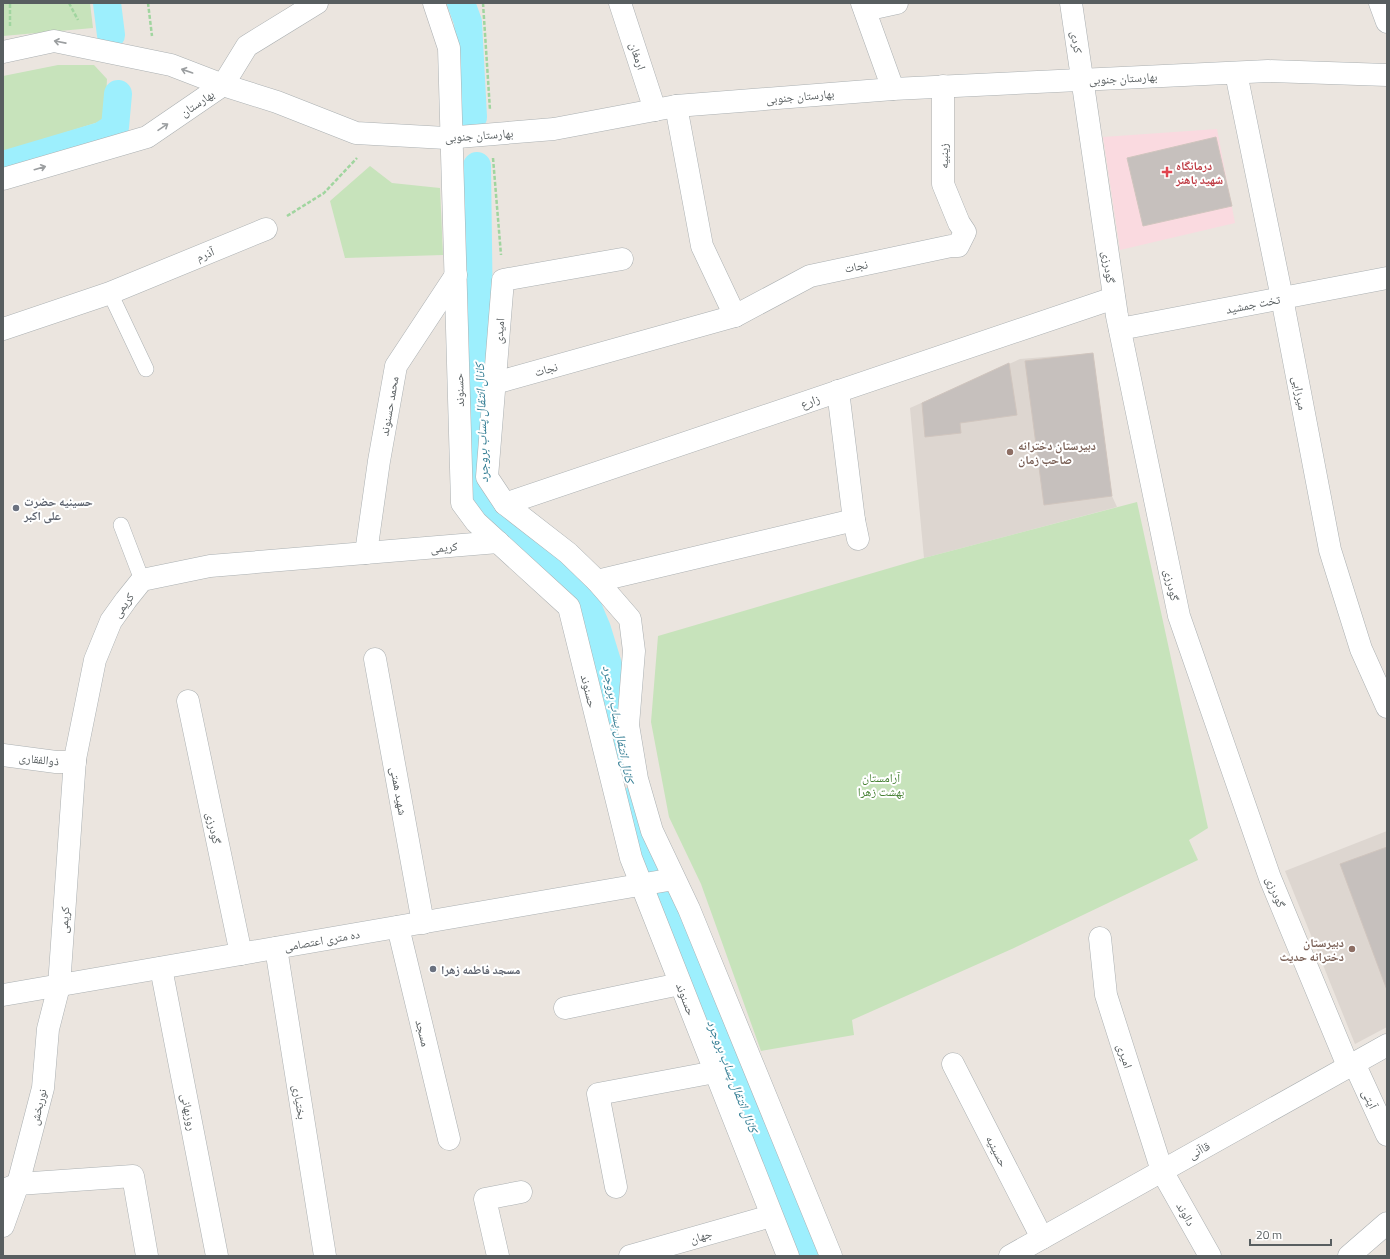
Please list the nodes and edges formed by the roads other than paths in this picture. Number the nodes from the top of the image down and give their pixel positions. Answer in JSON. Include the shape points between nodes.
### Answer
{"nodes":[{"id":1,"x":317,"y":3,"type":"edge"},
{"id":2,"x":434,"y":3,"type":"edge"},
{"id":3,"x":620,"y":3,"type":"edge"},
{"id":4,"x":897,"y":3,"type":"edge"},
{"id":5,"x":1071,"y":3,"type":"edge"},
{"id":6,"x":1380,"y":3,"type":"edge"},
{"id":7,"x":863,"y":7,"type":"edge"},
{"id":8,"x":1387,"y":22,"type":"edge"},
{"id":9,"x":3,"y":52,"type":"edge"},
{"id":10,"x":1236,"y":73,"type":"junction"},
{"id":11,"x":1387,"y":75,"type":"edge"},
{"id":12,"x":1082,"y":80,"type":"junction"},
{"id":13,"x":223,"y":85,"type":"junction"},
{"id":14,"x":943,"y":86,"type":"junction"},
{"id":15,"x":893,"y":89,"type":"junction"},
{"id":16,"x":676,"y":106,"type":"junction"},
{"id":17,"x":655,"y":110,"type":"junction"},
{"id":18,"x":452,"y":138,"type":"junction"},
{"id":19,"x":3,"y":179,"type":"edge"},
{"id":20,"x":959,"y":223,"type":"joint"},
{"id":21,"x":266,"y":229,"type":"road end"},
{"id":22,"x":622,"y":258,"type":"dead end"},
{"id":23,"x":456,"y":276,"type":"junction"},
{"id":24,"x":1387,"y":278,"type":"edge"},
{"id":25,"x":110,"y":293,"type":"junction"},
{"id":26,"x":1114,"y":298,"type":"junction"},
{"id":27,"x":1282,"y":298,"type":"junction"},
{"id":28,"x":736,"y":316,"type":"junction"},
{"id":29,"x":3,"y":329,"type":"edge"},
{"id":30,"x":1120,"y":330,"type":"junction"},
{"id":31,"x":146,"y":369,"type":"dead end"},
{"id":32,"x":495,"y":383,"type":"junction"},
{"id":33,"x":838,"y":391,"type":"junction"},
{"id":34,"x":505,"y":504,"type":"junction"},
{"id":35,"x":121,"y":525,"type":"dead end"},
{"id":36,"x":498,"y":542,"type":"junction"},
{"id":37,"x":366,"y":553,"type":"junction"},
{"id":38,"x":142,"y":580,"type":"junction"},
{"id":39,"x":597,"y":581,"type":"junction"},
{"id":40,"x":375,"y":659,"type":"dead end"},
{"id":41,"x":188,"y":701,"type":"dead end"},
{"id":42,"x":1387,"y":707,"type":"edge"},
{"id":43,"x":3,"y":755,"type":"edge"},
{"id":44,"x":75,"y":762,"type":"junction"},
{"id":45,"x":674,"y":879,"type":"junction"},
{"id":46,"x":641,"y":885,"type":"junction"},
{"id":47,"x":423,"y":923,"type":"junction"},
{"id":48,"x":398,"y":927,"type":"junction"},
{"id":49,"x":1100,"y":938,"type":"dead end"},
{"id":50,"x":276,"y":948,"type":"junction"},
{"id":51,"x":241,"y":954,"type":"junction"},
{"id":52,"x":161,"y":968,"type":"junction"},
{"id":53,"x":680,"y":984,"type":"junction"},
{"id":54,"x":59,"y":986,"type":"junction"},
{"id":55,"x":3,"y":996,"type":"edge"},
{"id":56,"x":564,"y":1008,"type":"dead end"},
{"id":57,"x":1387,"y":1045,"type":"edge"},
{"id":58,"x":953,"y":1064,"type":"dead end"},
{"id":59,"x":1351,"y":1065,"type":"junction"},
{"id":60,"x":715,"y":1072,"type":"junction"},
{"id":61,"x":1387,"y":1135,"type":"edge"},
{"id":62,"x":449,"y":1139,"type":"dead end"},
{"id":63,"x":1162,"y":1171,"type":"junction"},
{"id":64,"x":10,"y":1187,"type":"edge"},
{"id":65,"x":616,"y":1187,"type":"dead end"},
{"id":66,"x":521,"y":1192,"type":"dead end"},
{"id":67,"x":771,"y":1216,"type":"junction"},
{"id":68,"x":1387,"y":1223,"type":"edge"},
{"id":69,"x":3,"y":1226,"type":"edge"},
{"id":70,"x":1042,"y":1238,"type":"junction"},
{"id":71,"x":148,"y":1256,"type":"edge"},
{"id":72,"x":218,"y":1256,"type":"edge"},
{"id":73,"x":325,"y":1256,"type":"edge"},
{"id":74,"x":498,"y":1256,"type":"edge"},
{"id":75,"x":630,"y":1256,"type":"edge"},
{"id":76,"x":788,"y":1256,"type":"edge"},
{"id":77,"x":831,"y":1256,"type":"edge"},
{"id":78,"x":1010,"y":1256,"type":"edge"},
{"id":79,"x":1210,"y":1256,"type":"edge"},
{"id":80,"x":1349,"y":1256,"type":"edge"}],
"edges":[{"from":1,"to":13,"type":"street","via":[[247,46]]},
{"from":2,"to":18,"type":"street","name":"حسنوند","via":[[448,48]]},
{"from":3,"to":17,"type":"street","name":"ارمغان"},
{"from":4,"to":7,"type":"street"},
{"from":5,"to":12,"type":"street","name":"کردی"},
{"from":6,"to":8,"type":"street"},
{"from":7,"to":15,"type":"street"},
{"from":13,"to":9,"type":"street","name":"بهارستان","one_way":true,"via":[[171,65],[54,41]]},
{"from":10,"to":11,"type":"street","name":"بهارستان جنوبی"},
{"from":10,"to":12,"type":"street","name":"بهارستان جنوبی"},
{"from":10,"to":27,"type":"street","name":"میرزایی"},
{"from":12,"to":14,"type":"street","name":"بهارستان جنوبی"},
{"from":12,"to":26,"type":"street","name":"گودرزی"},
{"from":13,"to":18,"type":"street","name":"بهارستان جنوبی","via":[[277,102],[356,133]]},
{"from":19,"to":13,"type":"street","name":"بهارستان","one_way":true,"via":[[147,137]]},
{"from":14,"to":15,"type":"street","name":"بهارستان جنوبی"},
{"from":14,"to":20,"type":"street","name":"زینبیه","via":[[943,184]]},
{"from":15,"to":16,"type":"street","name":"بهارستان جنوبی"},
{"from":16,"to":17,"type":"street","name":"بهارستان جنوبی"},
{"from":16,"to":28,"type":"street","via":[[702,246]]},
{"from":17,"to":18,"type":"street","name":"بهارستان جنوبی","via":[[554,128]]},
{"from":18,"to":23,"type":"street","name":"حسنوند"},
{"from":20,"to":28,"type":"street","name":"نجات","via":[[965,232],[958,246],[810,276]]},
{"from":21,"to":25,"type":"street","name":"آذرم"},
{"from":22,"to":32,"type":"street","name":"امیدی","via":[[503,280]]},
{"from":23,"to":36,"type":"street","name":"حسنوند","via":[[462,503],[476,522]]},
{"from":23,"to":37,"type":"street","name":"محمد حسنوند","via":[[396,366]]},
{"from":24,"to":27,"type":"street","name":"تخت جمشید"},
{"from":25,"to":29,"type":"street","name":"آذرم"},
{"from":25,"to":31,"type":"lane"},
{"from":26,"to":30,"type":"street","name":"گودرزی"},
{"from":26,"to":33,"type":"street","name":"زارع"},
{"from":27,"to":30,"type":"street","name":"تخت جمشید"},
{"from":27,"to":42,"type":"street","name":"میرزایی","via":[[1330,550],[1361,648]]},
{"from":28,"to":32,"type":"street","name":"نجات"},
{"from":30,"to":59,"type":"street","name":"گودرزی","via":[[1179,616],[1270,878]]},
{"from":32,"to":34,"type":"street","via":[[487,477]]},
{"from":33,"to":34,"type":"street","name":"زارع"},
{"from":33,"to":39,"type":"street","via":[[856,530]]},
{"from":34,"to":39,"type":"street","via":[[568,553]]},
{"from":35,"to":38,"type":"lane"},
{"from":36,"to":37,"type":"street","name":"کریمی"},
{"from":36,"to":46,"type":"street","name":"حسنوند","via":[[569,607],[630,858]]},
{"from":37,"to":38,"type":"street","name":"کریمی","via":[[210,566]]},
{"from":38,"to":44,"type":"street","name":"کریمی","via":[[111,621],[95,660]]},
{"from":39,"to":45,"type":"street","via":[[630,619],[634,651],[628,725],[637,779],[652,831]]},
{"from":40,"to":47,"type":"street","name":"شهید همتی"},
{"from":41,"to":51,"type":"street","name":"گودرزی"},
{"from":43,"to":44,"type":"street","name":"ذوالفقاری"},
{"from":44,"to":54,"type":"street","name":"کریمی"},
{"from":45,"to":46,"type":"street","name":"ده متری اعتصامی"},
{"from":45,"to":77,"type":"street","via":[[689,909]]},
{"from":46,"to":47,"type":"street","name":"ده متری اعتصامی"},
{"from":46,"to":53,"type":"street","name":"حسنوند"},
{"from":47,"to":48,"type":"street","name":"ده متری اعتصامی"},
{"from":48,"to":50,"type":"street","name":"ده متری اعتصامی"},
{"from":48,"to":62,"type":"street","name":"مسجد"},
{"from":49,"to":63,"type":"street","name":"امیری","via":[[1106,996]]},
{"from":50,"to":51,"type":"street","name":"ده متری اعتصامی"},
{"from":50,"to":73,"type":"street","name":"بختیاری"},
{"from":51,"to":52,"type":"street","name":"ده متری اعتصامی"},
{"from":52,"to":54,"type":"street","name":"ده متری اعتصامی"},
{"from":52,"to":72,"type":"street","name":"روزبهانی"},
{"from":53,"to":56,"type":"street"},
{"from":53,"to":60,"type":"street","name":"حسنوند"},
{"from":54,"to":55,"type":"street","name":"ده متری اعتصامی"},
{"from":54,"to":64,"type":"street","name":"نوربخش","via":[[48,1029],[44,1088]]},
{"from":57,"to":59,"type":"street","name":"قاآنی"},
{"from":58,"to":70,"type":"street","name":"حسینیه"},
{"from":59,"to":61,"type":"street","name":"آیتی"},
{"from":59,"to":63,"type":"street","name":"قاآنی"},
{"from":60,"to":65,"type":"street","via":[[598,1094]]},
{"from":60,"to":67,"type":"street","name":"حسنوند"},
{"from":63,"to":70,"type":"street","name":"قاآنی"},
{"from":63,"to":79,"type":"street","name":"دالوند"},
{"from":64,"to":69,"type":"street","name":"نوربخش"},
{"from":64,"to":71,"type":"street","via":[[133,1176]]},
{"from":66,"to":74,"type":"street","via":[[485,1200]]},
{"from":67,"to":75,"type":"street","name":"جهان"},
{"from":67,"to":76,"type":"street","name":"حسنوند"},
{"from":68,"to":80,"type":"street"},
{"from":70,"to":78,"type":"street","name":"قاآنی"}]}
